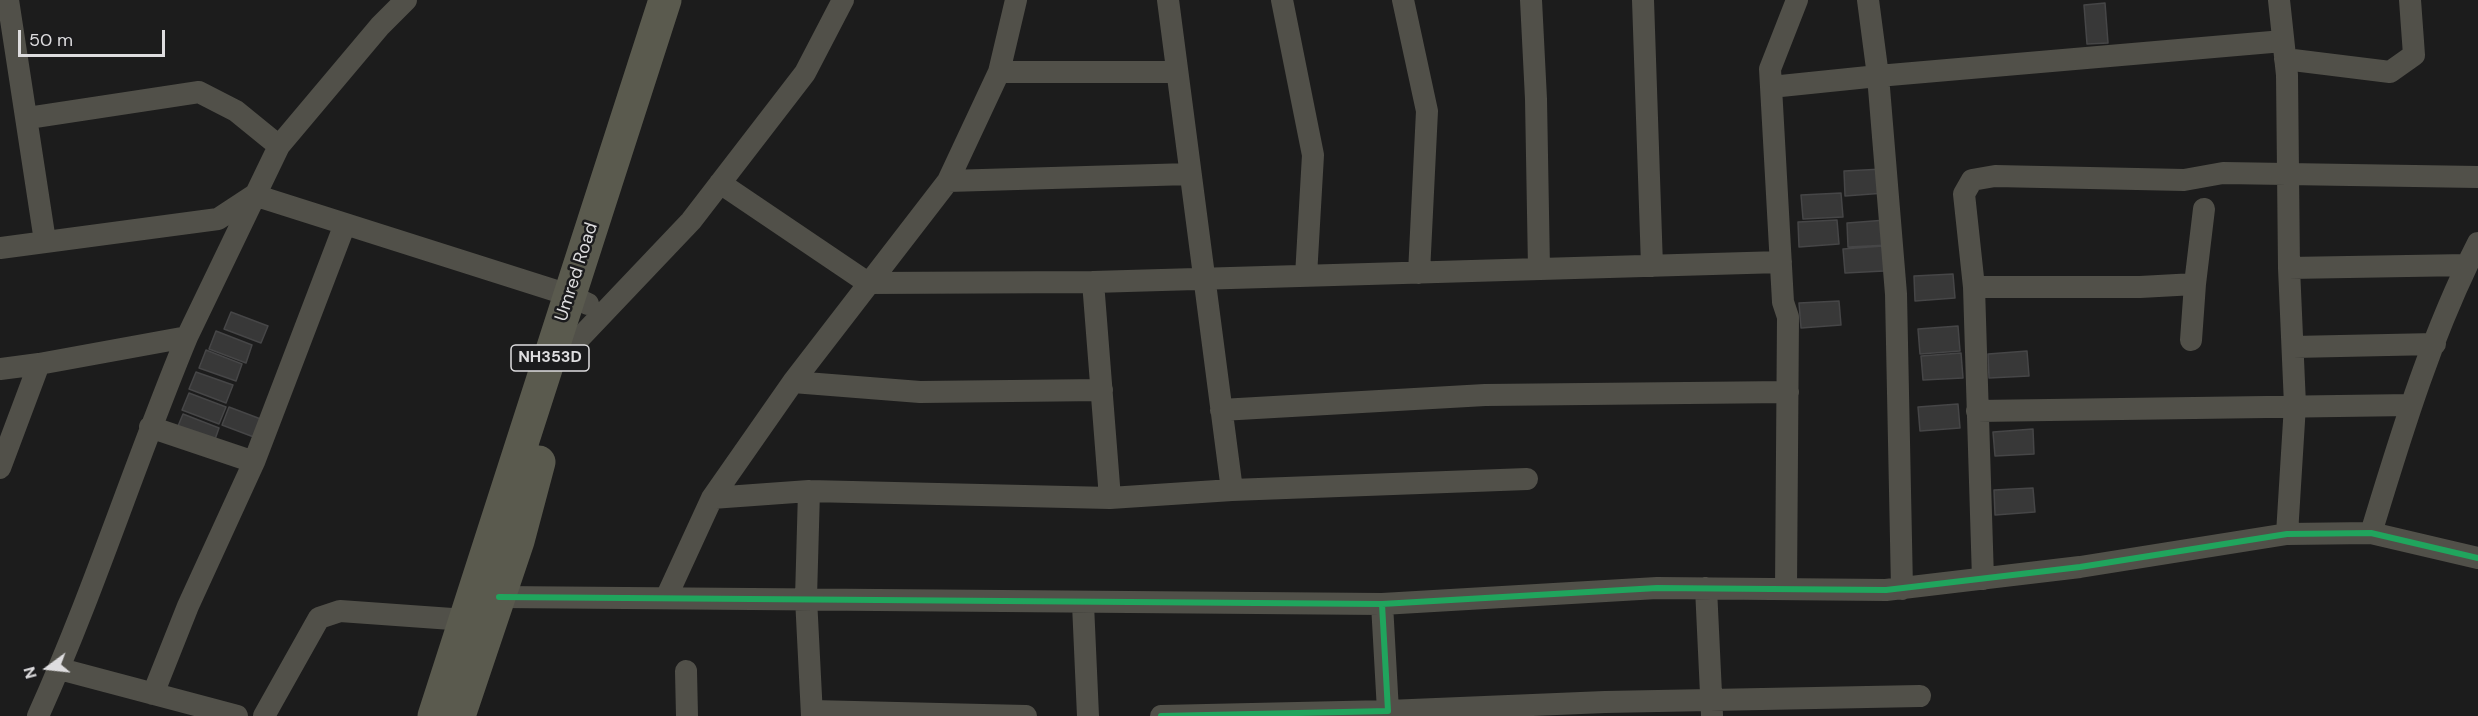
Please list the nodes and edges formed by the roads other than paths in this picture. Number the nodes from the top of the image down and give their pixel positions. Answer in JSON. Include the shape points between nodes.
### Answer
{"nodes":[{"id":1,"x":8,"y":0,"type":"edge"},
{"id":2,"x":406,"y":0,"type":"edge"},
{"id":3,"x":665,"y":0,"type":"edge"},
{"id":4,"x":685,"y":0,"type":"edge"},
{"id":5,"x":843,"y":0,"type":"edge"},
{"id":6,"x":1016,"y":0,"type":"edge"},
{"id":7,"x":1168,"y":0,"type":"edge"},
{"id":8,"x":1282,"y":0,"type":"edge"},
{"id":9,"x":1403,"y":0,"type":"edge"},
{"id":10,"x":1531,"y":0,"type":"edge"},
{"id":11,"x":1643,"y":0,"type":"edge"},
{"id":12,"x":1797,"y":0,"type":"edge"},
{"id":13,"x":1868,"y":0,"type":"edge"},
{"id":14,"x":2279,"y":0,"type":"edge"},
{"id":15,"x":2410,"y":0,"type":"edge"},
{"id":16,"x":2284,"y":50,"type":"junction"},
{"id":17,"x":999,"y":72,"type":"junction"},
{"id":18,"x":1178,"y":72,"type":"junction"},
{"id":19,"x":1878,"y":76,"type":"junction"},
{"id":20,"x":1771,"y":87,"type":"junction"},
{"id":21,"x":28,"y":118,"type":"junction"},
{"id":22,"x":279,"y":146,"type":"junction"},
{"id":23,"x":1190,"y":174,"type":"junction"},
{"id":24,"x":2288,"y":176,"type":"junction"},
{"id":25,"x":2478,"y":177,"type":"edge"},
{"id":26,"x":948,"y":181,"type":"junction"},
{"id":27,"x":720,"y":183,"type":"junction"},
{"id":28,"x":254,"y":195,"type":"junction"},
{"id":29,"x":2204,"y":209,"type":"dead end"},
{"id":30,"x":345,"y":224,"type":"junction"},
{"id":31,"x":45,"y":241,"type":"junction"},
{"id":32,"x":2478,"y":243,"type":"edge"},
{"id":33,"x":0,"y":248,"type":"edge"},
{"id":34,"x":1781,"y":262,"type":"junction"},
{"id":35,"x":2467,"y":265,"type":"junction"},
{"id":36,"x":1652,"y":266,"type":"junction"},
{"id":37,"x":2289,"y":268,"type":"junction"},
{"id":38,"x":1539,"y":269,"type":"junction"},
{"id":39,"x":1419,"y":273,"type":"junction"},
{"id":40,"x":1306,"y":276,"type":"junction"},
{"id":41,"x":1204,"y":279,"type":"junction"},
{"id":42,"x":1093,"y":282,"type":"junction"},
{"id":43,"x":868,"y":283,"type":"junction"},
{"id":44,"x":2195,"y":284,"type":"junction"},
{"id":45,"x":1974,"y":287,"type":"junction"},
{"id":46,"x":579,"y":300,"type":"junction"},
{"id":47,"x":187,"y":337,"type":"junction"},
{"id":48,"x":566,"y":340,"type":"junction"},
{"id":49,"x":2191,"y":340,"type":"dead end"},
{"id":50,"x":2435,"y":344,"type":"junction"},
{"id":51,"x":2292,"y":347,"type":"junction"},
{"id":52,"x":39,"y":364,"type":"junction"},
{"id":53,"x":0,"y":369,"type":"edge"},
{"id":54,"x":793,"y":382,"type":"junction"},
{"id":55,"x":1102,"y":390,"type":"junction"},
{"id":56,"x":1788,"y":392,"type":"junction"},
{"id":57,"x":2295,"y":405,"type":"junction"},
{"id":58,"x":2411,"y":405,"type":"junction"},
{"id":59,"x":1221,"y":410,"type":"junction"},
{"id":60,"x":1977,"y":411,"type":"junction"},
{"id":61,"x":150,"y":427,"type":"junction"},
{"id":62,"x":254,"y":462,"type":"junction"},
{"id":63,"x":0,"y":468,"type":"edge"},
{"id":64,"x":1527,"y":479,"type":"dead end"},
{"id":65,"x":1232,"y":490,"type":"junction"},
{"id":66,"x":809,"y":491,"type":"junction"},
{"id":67,"x":712,"y":498,"type":"junction"},
{"id":68,"x":1110,"y":498,"type":"junction"},
{"id":69,"x":2371,"y":533,"type":"junction"},
{"id":70,"x":2287,"y":534,"type":"junction"},
{"id":71,"x":2478,"y":558,"type":"edge"},
{"id":72,"x":1983,"y":579,"type":"junction"},
{"id":73,"x":1706,"y":588,"type":"junction"},
{"id":74,"x":1902,"y":589,"type":"junction"},
{"id":75,"x":1786,"y":590,"type":"junction"},
{"id":76,"x":499,"y":597,"type":"junction"},
{"id":77,"x":666,"y":598,"type":"junction"},
{"id":78,"x":806,"y":598,"type":"junction"},
{"id":79,"x":1083,"y":604,"type":"junction"},
{"id":80,"x":1382,"y":604,"type":"junction"},
{"id":81,"x":466,"y":620,"type":"junction"},
{"id":82,"x":60,"y":669,"type":"junction"},
{"id":83,"x":686,"y":671,"type":"dead end"},
{"id":84,"x":153,"y":694,"type":"junction"},
{"id":85,"x":1920,"y":696,"type":"dead end"},
{"id":86,"x":1605,"y":709,"type":"edge"},
{"id":87,"x":1712,"y":709,"type":"edge"},
{"id":88,"x":1490,"y":711,"type":"edge"},
{"id":89,"x":812,"y":713,"type":"edge"},
{"id":90,"x":1388,"y":714,"type":"edge"},
{"id":91,"x":38,"y":716,"type":"edge"},
{"id":92,"x":237,"y":716,"type":"edge"},
{"id":93,"x":264,"y":716,"type":"edge"},
{"id":94,"x":434,"y":716,"type":"edge"},
{"id":95,"x":459,"y":716,"type":"edge"},
{"id":96,"x":687,"y":716,"type":"edge"},
{"id":97,"x":1026,"y":716,"type":"edge"},
{"id":98,"x":1088,"y":716,"type":"edge"},
{"id":99,"x":1161,"y":716,"type":"edge"}],
"edges":[{"from":1,"to":21,"type":"street"},
{"from":2,"to":22,"type":"street"},
{"from":3,"to":46,"type":"highway","name":"Umred Road","number":"NH353D"},
{"from":4,"to":46,"type":"highway","number":"NH353D","via":[[649,124]]},
{"from":5,"to":27,"type":"street","via":[[805,73]]},
{"from":6,"to":17,"type":"street"},
{"from":7,"to":18,"type":"street"},
{"from":8,"to":40,"type":"street","via":[[1313,155]]},
{"from":9,"to":39,"type":"street","via":[[1427,111]]},
{"from":10,"to":38,"type":"street"},
{"from":11,"to":36,"type":"street"},
{"from":12,"to":20,"type":"street","via":[[1770,69]]},
{"from":13,"to":19,"type":"street"},
{"from":14,"to":16,"type":"street"},
{"from":15,"to":16,"type":"street","via":[[2414,55],[2390,72]]},
{"from":16,"to":19,"type":"street"},
{"from":16,"to":24,"type":"street"},
{"from":17,"to":18,"type":"street"},
{"from":17,"to":26,"type":"street"},
{"from":18,"to":23,"type":"street"},
{"from":19,"to":20,"type":"street"},
{"from":19,"to":74,"type":"street","via":[[1896,294]]},
{"from":20,"to":34,"type":"street"},
{"from":21,"to":22,"type":"street","via":[[199,92],[236,111]]},
{"from":21,"to":31,"type":"street"},
{"from":22,"to":28,"type":"street"},
{"from":23,"to":26,"type":"street"},
{"from":23,"to":41,"type":"street"},
{"from":24,"to":25,"type":"street"},
{"from":24,"to":37,"type":"street"},
{"from":24,"to":45,"type":"street","via":[[2223,173],[2184,180],[1995,176],[1972,180],[1964,194]]},
{"from":26,"to":43,"type":"street"},
{"from":27,"to":43,"type":"street"},
{"from":27,"to":48,"type":"street","via":[[691,221]]},
{"from":28,"to":30,"type":"street"},
{"from":28,"to":31,"type":"street","via":[[218,219]]},
{"from":28,"to":47,"type":"street"},
{"from":29,"to":44,"type":"street"},
{"from":30,"to":46,"type":"street"},
{"from":30,"to":62,"type":"street"},
{"from":31,"to":33,"type":"street"},
{"from":32,"to":35,"type":"street"},
{"from":34,"to":36,"type":"street"},
{"from":34,"to":56,"type":"street","via":[[1783,302],[1788,317]]},
{"from":35,"to":37,"type":"street"},
{"from":35,"to":50,"type":"street"},
{"from":36,"to":38,"type":"street"},
{"from":37,"to":51,"type":"street"},
{"from":38,"to":39,"type":"street"},
{"from":39,"to":40,"type":"street"},
{"from":40,"to":41,"type":"street"},
{"from":41,"to":42,"type":"street"},
{"from":41,"to":59,"type":"street"},
{"from":42,"to":43,"type":"street"},
{"from":42,"to":55,"type":"street"},
{"from":43,"to":54,"type":"street"},
{"from":44,"to":45,"type":"street"},
{"from":44,"to":49,"type":"street"},
{"from":45,"to":60,"type":"street"},
{"from":46,"to":48,"type":"highway","number":"NH353D"},
{"from":47,"to":52,"type":"street"},
{"from":47,"to":61,"type":"street"},
{"from":48,"to":76,"type":"highway","number":"NH353D"},
{"from":48,"to":81,"type":"highway","name":"Umred Road","number":"NH353D"},
{"from":50,"to":51,"type":"street"},
{"from":50,"to":58,"type":"street"},
{"from":51,"to":57,"type":"street"},
{"from":52,"to":53,"type":"street"},
{"from":52,"to":63,"type":"street"},
{"from":54,"to":55,"type":"street","via":[[920,392]]},
{"from":54,"to":67,"type":"street"},
{"from":55,"to":68,"type":"street"},
{"from":56,"to":59,"type":"street","via":[[1485,395]]},
{"from":56,"to":75,"type":"street"},
{"from":57,"to":58,"type":"street"},
{"from":57,"to":60,"type":"street"},
{"from":57,"to":70,"type":"street"},
{"from":58,"to":69,"type":"street"},
{"from":59,"to":65,"type":"street"},
{"from":60,"to":72,"type":"street"},
{"from":61,"to":62,"type":"street"},
{"from":61,"to":82,"type":"street"},
{"from":62,"to":84,"type":"street","via":[[188,606]]},
{"from":64,"to":65,"type":"street"},
{"from":65,"to":68,"type":"street"},
{"from":66,"to":67,"type":"street"},
{"from":66,"to":68,"type":"street"},
{"from":66,"to":78,"type":"street"},
{"from":67,"to":77,"type":"street"},
{"from":69,"to":70,"type":"street"},
{"from":69,"to":71,"type":"street"},
{"from":70,"to":72,"type":"street"},
{"from":72,"to":74,"type":"street"},
{"from":73,"to":75,"type":"street"},
{"from":73,"to":80,"type":"street"},
{"from":73,"to":87,"type":"street"},
{"from":74,"to":75,"type":"street"},
{"from":76,"to":77,"type":"street"},
{"from":76,"to":95,"type":"highway","number":"NH353D"},
{"from":77,"to":78,"type":"street"},
{"from":78,"to":79,"type":"street"},
{"from":78,"to":89,"type":"street"},
{"from":79,"to":80,"type":"street"},
{"from":79,"to":98,"type":"street"},
{"from":80,"to":90,"type":"street"},
{"from":81,"to":93,"type":"street","via":[[340,611],[319,618]]},
{"from":81,"to":94,"type":"highway","name":"Umred Road","number":"NH353D"},
{"from":82,"to":84,"type":"street"},
{"from":82,"to":91,"type":"street"},
{"from":83,"to":96,"type":"street"},
{"from":84,"to":92,"type":"street"},
{"from":85,"to":87,"type":"street"},
{"from":86,"to":87,"type":"street"},
{"from":86,"to":88,"type":"street"},
{"from":88,"to":90,"type":"street"},
{"from":89,"to":97,"type":"street"},
{"from":90,"to":99,"type":"street"}]}
